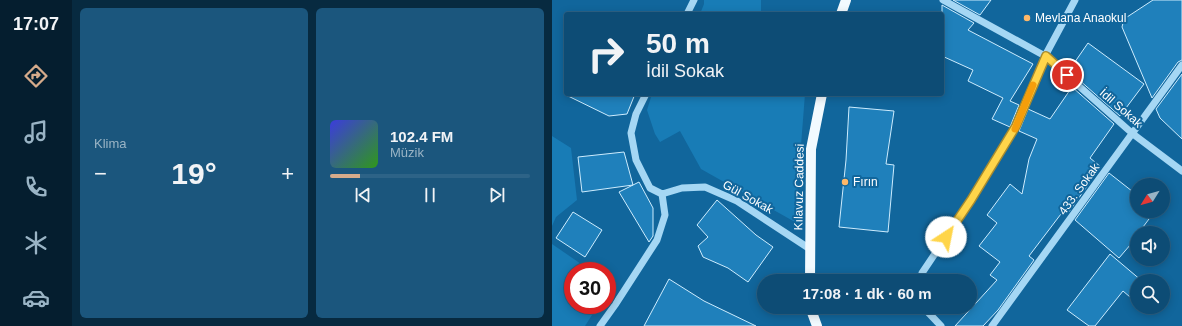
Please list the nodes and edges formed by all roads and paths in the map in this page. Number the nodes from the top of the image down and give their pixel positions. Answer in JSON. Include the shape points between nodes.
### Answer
{"nodes":[{"id":1,"x":694,"y":0,"type":"edge"},
{"id":2,"x":846,"y":0,"type":"edge"},
{"id":3,"x":943,"y":0,"type":"edge"},
{"id":4,"x":1076,"y":0,"type":"edge"},
{"id":5,"x":688,"y":12,"type":"edge"},
{"id":6,"x":843,"y":12,"type":"edge"},
{"id":7,"x":1046,"y":56,"type":"junction"},
{"id":8,"x":1182,"y":65,"type":"edge"},
{"id":9,"x":645,"y":96,"type":"edge"},
{"id":10,"x":822,"y":96,"type":"edge"},
{"id":11,"x":1133,"y":134,"type":"junction"},
{"id":12,"x":1182,"y":172,"type":"edge"},
{"id":13,"x":662,"y":194,"type":"junction"},
{"id":14,"x":810,"y":249,"type":"junction"},
{"id":15,"x":810,"y":274,"type":"edge"},
{"id":16,"x":922,"y":274,"type":"edge"},
{"id":17,"x":813,"y":314,"type":"edge"},
{"id":18,"x":930,"y":314,"type":"edge"},
{"id":19,"x":600,"y":326,"type":"edge"},
{"id":20,"x":817,"y":326,"type":"edge"},
{"id":21,"x":941,"y":326,"type":"edge"},
{"id":22,"x":992,"y":326,"type":"edge"}],
"edges":[{"from":1,"to":5,"type":"street"},
{"from":2,"to":6,"type":"main road"},
{"from":3,"to":7,"type":"street","name":"İdil Sokak"},
{"from":4,"to":7,"type":"street"},
{"from":7,"to":11,"type":"street","name":"İdil Sokak"},
{"from":7,"to":16,"type":"street","via":[[1016,126]]},
{"from":8,"to":11,"type":"street","name":"433. Sokak"},
{"from":9,"to":13,"type":"street","via":[[636,114],[631,133],[636,160],[650,188]]},
{"from":10,"to":14,"type":"main road","name":"Kılavuz Caddesi","via":[[811,149]]},
{"from":11,"to":12,"type":"street","name":"İdil Sokak"},
{"from":11,"to":22,"type":"street","name":"433. Sokak"},
{"from":13,"to":14,"type":"street","name":"Gül Sokak","via":[[682,188],[705,187],[737,201]]},
{"from":13,"to":19,"type":"street","via":[[665,215],[657,240]]},
{"from":14,"to":15,"type":"main road","name":"Kılavuz Caddesi"},
{"from":17,"to":20,"type":"main road"},
{"from":18,"to":21,"type":"street"}]}
